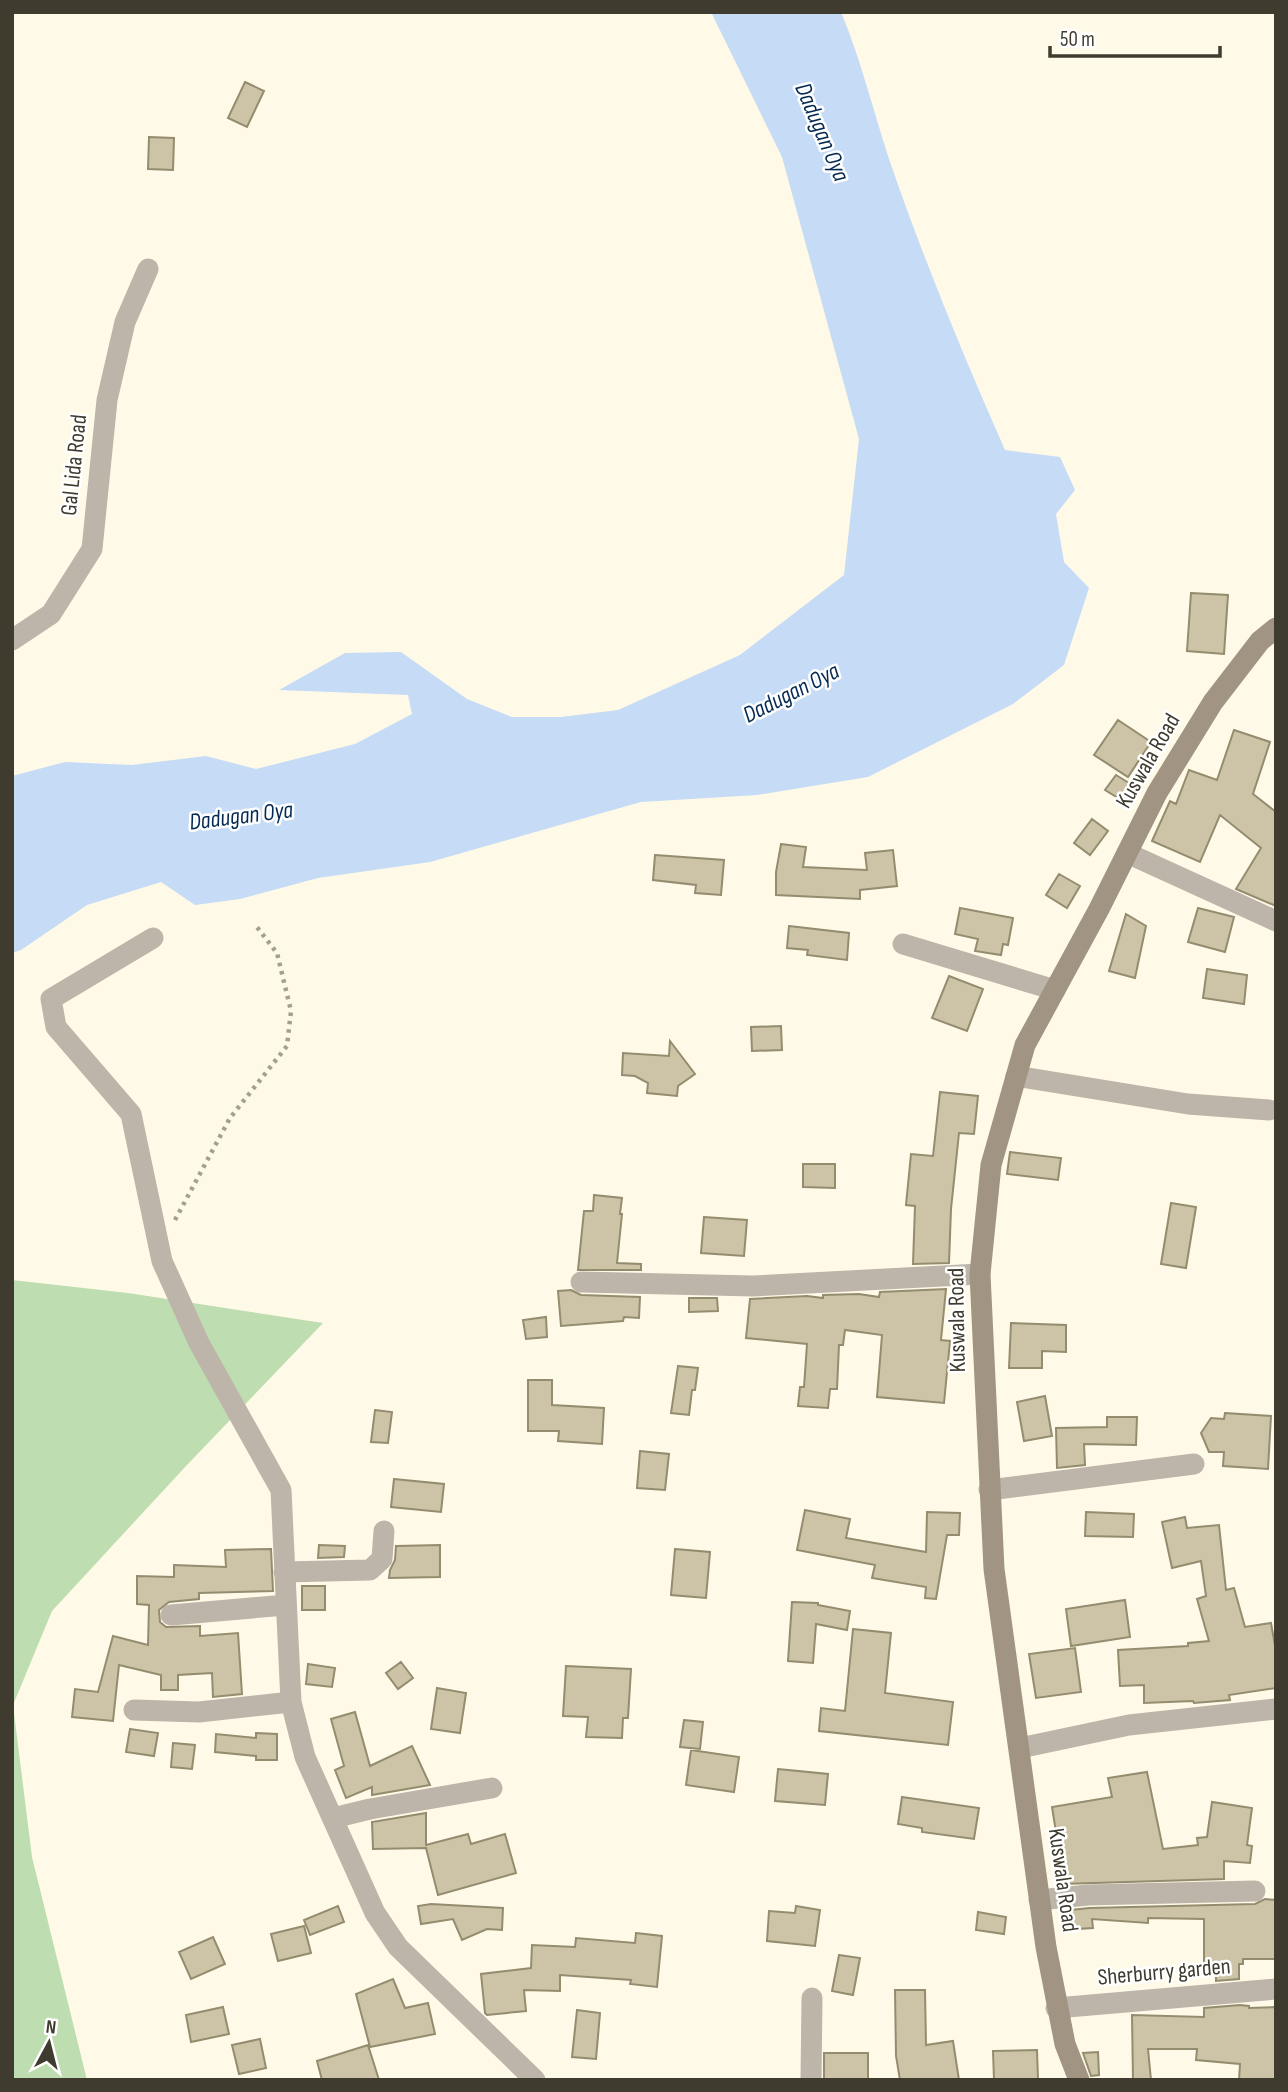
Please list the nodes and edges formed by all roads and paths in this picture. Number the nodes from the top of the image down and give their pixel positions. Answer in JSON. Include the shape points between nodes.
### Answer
{"nodes":[{"id":1,"x":148,"y":269,"type":"dead end"},
{"id":2,"x":1276,"y":628,"type":"edge"},
{"id":3,"x":12,"y":640,"type":"edge"},
{"id":4,"x":1127,"y":853,"type":"junction"},
{"id":5,"x":1276,"y":920,"type":"edge"},
{"id":6,"x":257,"y":927,"type":"dead end"},
{"id":7,"x":153,"y":938,"type":"dead end"},
{"id":8,"x":903,"y":944,"type":"dead end"},
{"id":9,"x":1055,"y":990,"type":"junction"},
{"id":10,"x":1016,"y":1076,"type":"junction"},
{"id":11,"x":1269,"y":1110,"type":"dead end"},
{"id":12,"x":162,"y":1261,"type":"junction"},
{"id":13,"x":980,"y":1274,"type":"junction"},
{"id":14,"x":581,"y":1282,"type":"dead end"},
{"id":15,"x":1194,"y":1464,"type":"dead end"},
{"id":16,"x":989,"y":1490,"type":"junction"},
{"id":17,"x":384,"y":1531,"type":"dead end"},
{"id":18,"x":284,"y":1572,"type":"junction"},
{"id":19,"x":286,"y":1605,"type":"junction"},
{"id":20,"x":171,"y":1615,"type":"dead end"},
{"id":21,"x":291,"y":1702,"type":"junction"},
{"id":22,"x":1276,"y":1709,"type":"edge"},
{"id":23,"x":134,"y":1710,"type":"dead end"},
{"id":24,"x":1020,"y":1748,"type":"junction"},
{"id":25,"x":492,"y":1788,"type":"dead end"},
{"id":26,"x":333,"y":1818,"type":"junction"},
{"id":27,"x":1255,"y":1891,"type":"dead end"},
{"id":28,"x":1040,"y":1900,"type":"junction"},
{"id":29,"x":1276,"y":1989,"type":"edge"},
{"id":30,"x":812,"y":1998,"type":"dead end"},
{"id":31,"x":1056,"y":2008,"type":"junction"},
{"id":32,"x":535,"y":2080,"type":"edge"},
{"id":33,"x":811,"y":2080,"type":"edge"},
{"id":34,"x":1079,"y":2080,"type":"edge"}],
"edges":[{"from":1,"to":3,"type":"street","name":"Gal Lida Road","via":[[125,322],[107,400],[92,549],[51,614]]},
{"from":2,"to":4,"type":"street","name":"Kuswala Road","via":[[1260,641],[1213,702],[1157,793]]},
{"from":4,"to":5,"type":"street"},
{"from":4,"to":9,"type":"street","name":"Kuswala Road"},
{"from":6,"to":12,"type":"path","via":[[277,953],[291,1012],[286,1046],[230,1118],[175,1219]]},
{"from":7,"to":12,"type":"street","via":[[51,999],[56,1027],[131,1114]]},
{"from":8,"to":9,"type":"street"},
{"from":9,"to":10,"type":"street","name":"Kuswala Road","via":[[1025,1045]]},
{"from":10,"to":11,"type":"street","via":[[1188,1104]]},
{"from":10,"to":13,"type":"street","name":"Kuswala Road","via":[[990,1166]]},
{"from":12,"to":18,"type":"street","via":[[199,1343],[281,1490]]},
{"from":13,"to":14,"type":"street","via":[[753,1286]]},
{"from":13,"to":16,"type":"street","name":"Kuswala Road"},
{"from":15,"to":16,"type":"street"},
{"from":16,"to":24,"type":"street","name":"Kuswala Road","via":[[999,1619]]},
{"from":17,"to":18,"type":"street","via":[[382,1559],[370,1570]]},
{"from":18,"to":19,"type":"street"},
{"from":19,"to":20,"type":"street"},
{"from":19,"to":21,"type":"street"},
{"from":21,"to":23,"type":"street","via":[[200,1712]]},
{"from":21,"to":26,"type":"street","via":[[305,1757]]},
{"from":22,"to":24,"type":"street","via":[[1129,1726]]},
{"from":24,"to":28,"type":"street","name":"Kuswala Road"},
{"from":25,"to":26,"type":"street"},
{"from":26,"to":32,"type":"street","via":[[375,1913],[398,1947]]},
{"from":27,"to":28,"type":"street"},
{"from":28,"to":31,"type":"street","name":"Kuswala Road"},
{"from":29,"to":31,"type":"street","name":"Sherburry garden"},
{"from":30,"to":33,"type":"street"},
{"from":31,"to":34,"type":"street","name":"Kuswala Road"}]}
